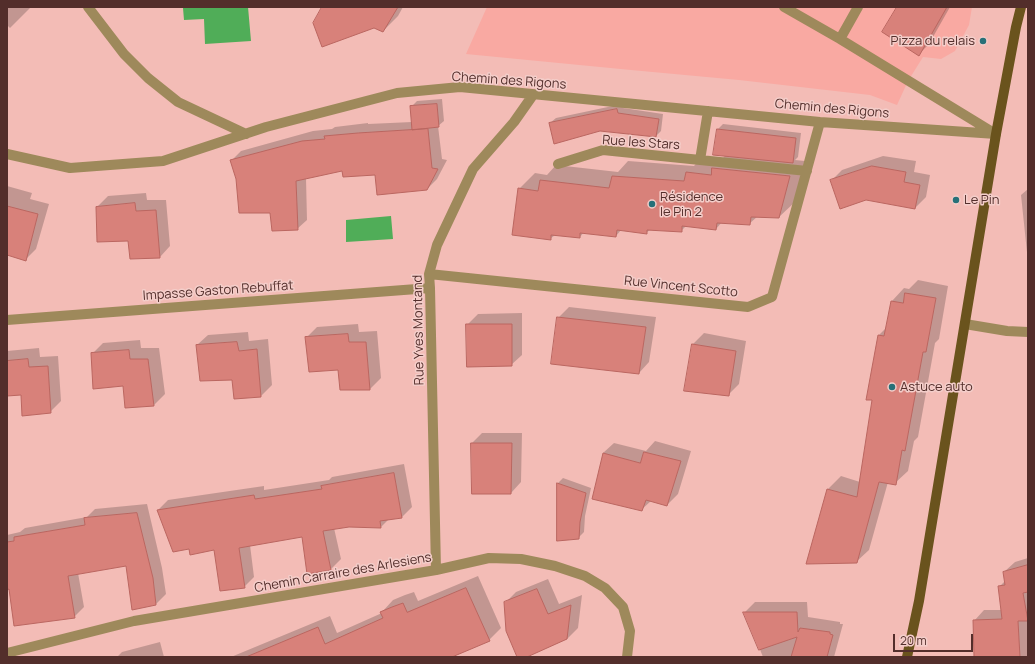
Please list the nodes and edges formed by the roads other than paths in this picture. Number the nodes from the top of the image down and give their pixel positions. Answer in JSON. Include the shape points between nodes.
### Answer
{"nodes":[{"id":1,"x":88,"y":7,"type":"edge"},
{"id":2,"x":784,"y":7,"type":"edge"},
{"id":3,"x":858,"y":7,"type":"edge"},
{"id":4,"x":1021,"y":7,"type":"edge"},
{"id":5,"x":840,"y":39,"type":"junction"},
{"id":6,"x":533,"y":95,"type":"junction"},
{"id":7,"x":708,"y":111,"type":"junction"},
{"id":8,"x":820,"y":122,"type":"junction"},
{"id":9,"x":246,"y":134,"type":"junction"},
{"id":10,"x":996,"y":134,"type":"junction"},
{"id":11,"x":7,"y":154,"type":"edge"},
{"id":12,"x":700,"y":160,"type":"junction"},
{"id":13,"x":558,"y":164,"type":"dead end"},
{"id":14,"x":807,"y":170,"type":"junction"},
{"id":15,"x":429,"y":274,"type":"junction"},
{"id":16,"x":430,"y":288,"type":"junction"},
{"id":17,"x":7,"y":320,"type":"edge"},
{"id":18,"x":965,"y":324,"type":"junction"},
{"id":19,"x":1028,"y":332,"type":"edge"},
{"id":20,"x":436,"y":570,"type":"junction"},
{"id":21,"x":7,"y":653,"type":"edge"},
{"id":22,"x":627,"y":657,"type":"edge"},
{"id":23,"x":908,"y":657,"type":"edge"}],
"edges":[{"from":1,"to":9,"type":"street","via":[[124,54],[148,78],[178,102]]},
{"from":2,"to":5,"type":"street"},
{"from":3,"to":5,"type":"street"},
{"from":4,"to":10,"type":"main road"},
{"from":5,"to":10,"type":"street"},
{"from":6,"to":7,"type":"street","name":"Chemin des Rigons"},
{"from":6,"to":9,"type":"street","name":"Chemin des Rigons","via":[[460,87],[397,93]]},
{"from":6,"to":15,"type":"street","name":"Rue Yves Montand","via":[[474,169],[437,245]]},
{"from":7,"to":8,"type":"street","name":"Chemin des Rigons"},
{"from":7,"to":12,"type":"street"},
{"from":8,"to":10,"type":"street","name":"Chemin des Rigons"},
{"from":8,"to":14,"type":"street","name":"Rue Vincent Scotto"},
{"from":9,"to":11,"type":"street","name":"Chemin des Rigons","via":[[163,161],[70,168]]},
{"from":10,"to":18,"type":"main road"},
{"from":12,"to":13,"type":"street","name":"Rue les Stars","via":[[603,150]]},
{"from":12,"to":14,"type":"street","name":"Rue les Stars"},
{"from":14,"to":15,"type":"street","name":"Rue Vincent Scotto","via":[[772,297],[748,308]]},
{"from":15,"to":16,"type":"street","name":"Rue Yves Montand"},
{"from":16,"to":17,"type":"street","name":"Impasse Gaston Rebuffat"},
{"from":16,"to":20,"type":"street","name":"Rue Yves Montand"},
{"from":18,"to":19,"type":"street"},
{"from":18,"to":23,"type":"main road"},
{"from":20,"to":21,"type":"street","name":"Chemin Carraire des Arlesiens","via":[[134,621]]},
{"from":20,"to":22,"type":"street","name":"Chemin Carraire des Arlesiens","via":[[489,558],[521,558],[585,576],[605,588],[623,607],[630,631]]}]}
